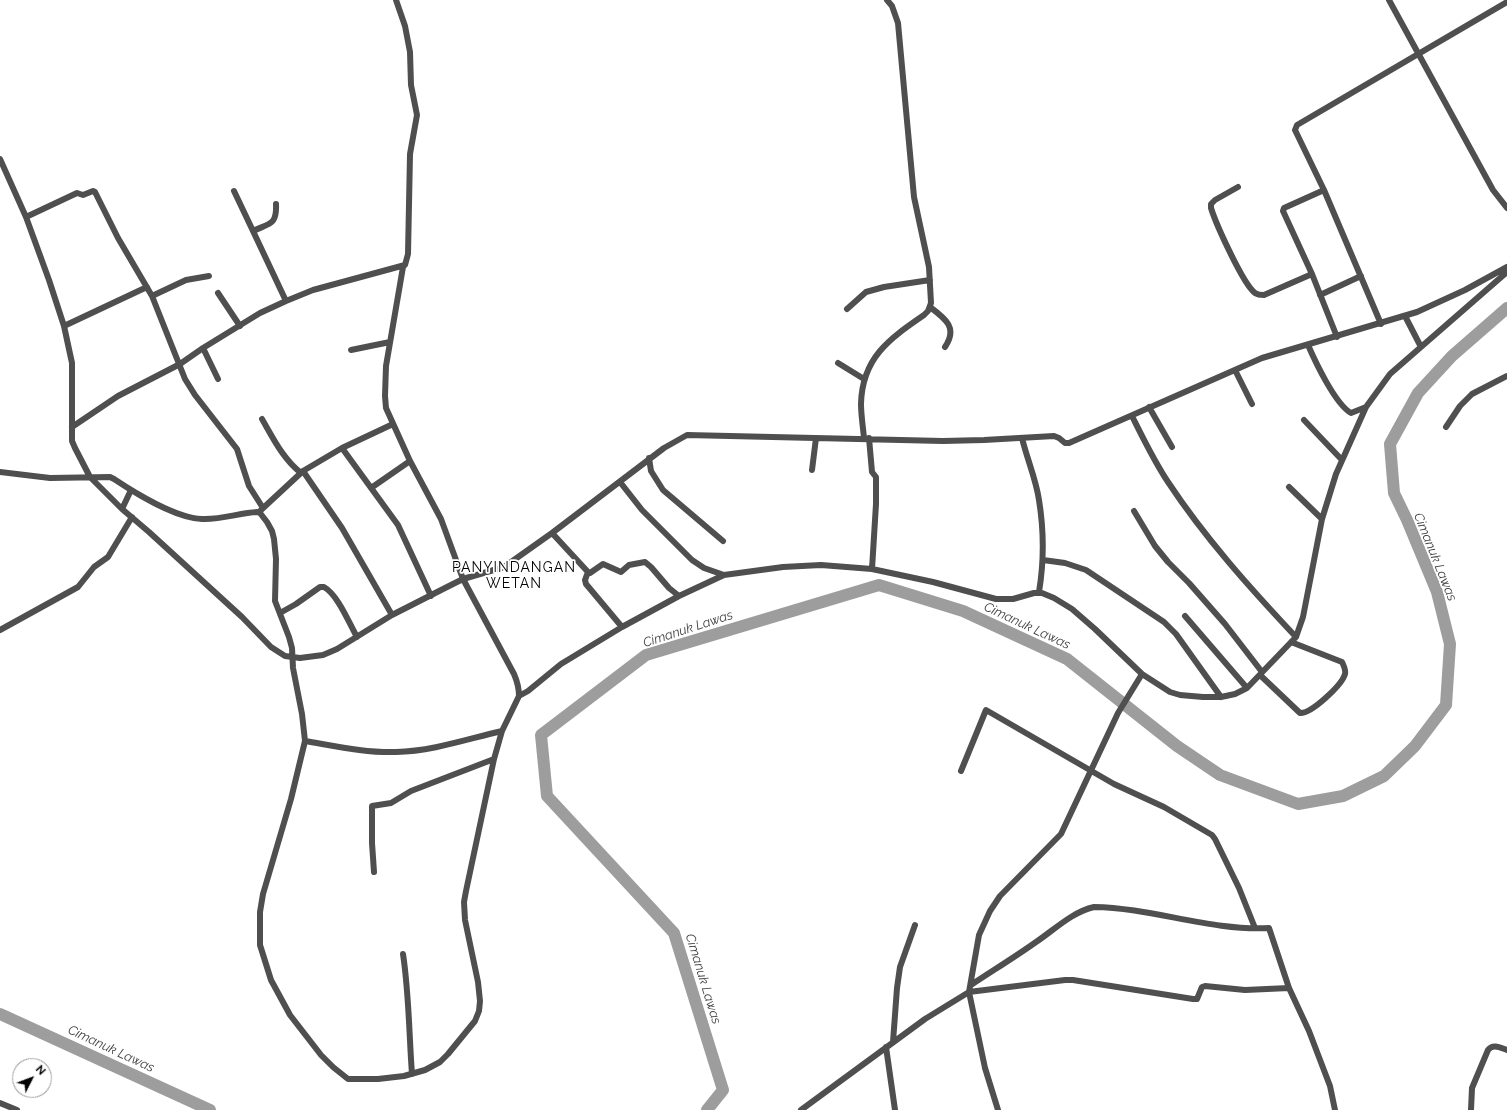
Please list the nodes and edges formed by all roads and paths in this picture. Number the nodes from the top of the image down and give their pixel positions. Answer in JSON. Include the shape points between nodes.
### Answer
{"nodes":[{"id":1,"x":396,"y":0,"type":"edge"},
{"id":2,"x":887,"y":0,"type":"edge"},
{"id":3,"x":1389,"y":0,"type":"edge"},
{"id":4,"x":1507,"y":2,"type":"edge"},
{"id":5,"x":1418,"y":54,"type":"junction"},
{"id":6,"x":0,"y":160,"type":"edge"},
{"id":7,"x":1238,"y":187,"type":"dead end"},
{"id":8,"x":1324,"y":190,"type":"junction"},
{"id":9,"x":234,"y":192,"type":"dead end"},
{"id":10,"x":276,"y":204,"type":"dead end"},
{"id":11,"x":1507,"y":208,"type":"edge"},
{"id":12,"x":26,"y":217,"type":"junction"},
{"id":13,"x":253,"y":231,"type":"junction"},
{"id":14,"x":403,"y":266,"type":"junction"},
{"id":15,"x":1507,"y":267,"type":"edge"},
{"id":16,"x":1507,"y":272,"type":"edge"},
{"id":17,"x":1312,"y":274,"type":"junction"},
{"id":18,"x":209,"y":276,"type":"dead end"},
{"id":19,"x":1361,"y":276,"type":"junction"},
{"id":20,"x":930,"y":280,"type":"junction"},
{"id":21,"x":147,"y":287,"type":"junction"},
{"id":22,"x":218,"y":293,"type":"dead end"},
{"id":23,"x":1320,"y":295,"type":"junction"},
{"id":24,"x":152,"y":296,"type":"junction"},
{"id":25,"x":286,"y":301,"type":"junction"},
{"id":26,"x":930,"y":307,"type":"junction"},
{"id":27,"x":847,"y":309,"type":"dead end"},
{"id":28,"x":1405,"y":316,"type":"junction"},
{"id":29,"x":1381,"y":324,"type":"junction"},
{"id":30,"x":64,"y":326,"type":"junction"},
{"id":31,"x":240,"y":326,"type":"junction"},
{"id":32,"x":1337,"y":337,"type":"junction"},
{"id":33,"x":390,"y":342,"type":"junction"},
{"id":34,"x":1308,"y":345,"type":"junction"},
{"id":35,"x":945,"y":347,"type":"dead end"},
{"id":36,"x":1421,"y":347,"type":"junction"},
{"id":37,"x":203,"y":348,"type":"junction"},
{"id":38,"x":351,"y":350,"type":"dead end"},
{"id":39,"x":180,"y":364,"type":"junction"},
{"id":40,"x":838,"y":364,"type":"dead end"},
{"id":41,"x":1234,"y":370,"type":"junction"},
{"id":42,"x":1507,"y":376,"type":"edge"},
{"id":43,"x":218,"y":379,"type":"dead end"},
{"id":44,"x":864,"y":380,"type":"junction"},
{"id":45,"x":1252,"y":404,"type":"dead end"},
{"id":46,"x":1149,"y":407,"type":"junction"},
{"id":47,"x":1366,"y":407,"type":"junction"},
{"id":48,"x":1132,"y":416,"type":"junction"},
{"id":49,"x":262,"y":419,"type":"dead end"},
{"id":50,"x":1304,"y":420,"type":"dead end"},
{"id":51,"x":393,"y":424,"type":"junction"},
{"id":52,"x":1446,"y":426,"type":"dead end"},
{"id":53,"x":72,"y":427,"type":"junction"},
{"id":54,"x":816,"y":438,"type":"junction"},
{"id":55,"x":867,"y":438,"type":"junction"},
{"id":56,"x":1022,"y":438,"type":"junction"},
{"id":57,"x":1172,"y":447,"type":"dead end"},
{"id":58,"x":342,"y":448,"type":"junction"},
{"id":59,"x":649,"y":458,"type":"junction"},
{"id":60,"x":1342,"y":460,"type":"junction"},
{"id":61,"x":410,"y":461,"type":"junction"},
{"id":62,"x":812,"y":470,"type":"dead end"},
{"id":63,"x":0,"y":472,"type":"edge"},
{"id":64,"x":302,"y":472,"type":"junction"},
{"id":65,"x":86,"y":478,"type":"junction"},
{"id":66,"x":620,"y":482,"type":"junction"},
{"id":67,"x":1289,"y":487,"type":"dead end"},
{"id":68,"x":371,"y":488,"type":"junction"},
{"id":69,"x":131,"y":490,"type":"junction"},
{"id":70,"x":122,"y":509,"type":"junction"},
{"id":71,"x":261,"y":510,"type":"junction"},
{"id":72,"x":1134,"y":511,"type":"dead end"},
{"id":73,"x":132,"y":517,"type":"junction"},
{"id":74,"x":1322,"y":519,"type":"junction"},
{"id":75,"x":552,"y":533,"type":"junction"},
{"id":76,"x":723,"y":541,"type":"dead end"},
{"id":77,"x":1043,"y":560,"type":"junction"},
{"id":78,"x":872,"y":569,"type":"junction"},
{"id":79,"x":588,"y":572,"type":"junction"},
{"id":80,"x":724,"y":575,"type":"junction"},
{"id":81,"x":463,"y":579,"type":"junction"},
{"id":82,"x":1039,"y":592,"type":"junction"},
{"id":83,"x":431,"y":596,"type":"junction"},
{"id":84,"x":679,"y":596,"type":"junction"},
{"id":85,"x":280,"y":613,"type":"junction"},
{"id":86,"x":392,"y":616,"type":"junction"},
{"id":87,"x":1185,"y":616,"type":"dead end"},
{"id":88,"x":622,"y":627,"type":"junction"},
{"id":89,"x":0,"y":630,"type":"edge"},
{"id":90,"x":357,"y":638,"type":"junction"},
{"id":91,"x":1293,"y":640,"type":"junction"},
{"id":92,"x":293,"y":662,"type":"junction"},
{"id":93,"x":1261,"y":673,"type":"junction"},
{"id":94,"x":1142,"y":674,"type":"junction"},
{"id":95,"x":1247,"y":688,"type":"junction"},
{"id":96,"x":519,"y":696,"type":"junction"},
{"id":97,"x":1222,"y":697,"type":"junction"},
{"id":98,"x":502,"y":731,"type":"junction"},
{"id":99,"x":305,"y":741,"type":"junction"},
{"id":100,"x":494,"y":759,"type":"junction"},
{"id":101,"x":961,"y":771,"type":"dead end"},
{"id":102,"x":1091,"y":771,"type":"junction"},
{"id":103,"x":374,"y":872,"type":"dead end"},
{"id":104,"x":915,"y":925,"type":"dead end"},
{"id":105,"x":1255,"y":928,"type":"junction"},
{"id":106,"x":403,"y":954,"type":"dead end"},
{"id":107,"x":971,"y":985,"type":"junction"},
{"id":108,"x":1289,"y":988,"type":"junction"},
{"id":109,"x":969,"y":992,"type":"junction"},
{"id":110,"x":893,"y":1042,"type":"junction"},
{"id":111,"x":886,"y":1047,"type":"junction"},
{"id":112,"x":1507,"y":1050,"type":"edge"},
{"id":113,"x":412,"y":1074,"type":"junction"},
{"id":114,"x":0,"y":1103,"type":"edge"},
{"id":115,"x":17,"y":1110,"type":"edge"},
{"id":116,"x":801,"y":1110,"type":"edge"},
{"id":117,"x":895,"y":1110,"type":"edge"},
{"id":118,"x":998,"y":1110,"type":"edge"},
{"id":119,"x":1335,"y":1110,"type":"edge"},
{"id":120,"x":1471,"y":1110,"type":"edge"}],
"edges":[{"from":1,"to":14,"type":"street","via":[[409,45],[411,85],[417,115],[410,154],[408,254]]},
{"from":2,"to":20,"type":"street","via":[[898,22],[914,197]]},
{"from":3,"to":5,"type":"street"},
{"from":4,"to":5,"type":"street"},
{"from":5,"to":8,"type":"street","via":[[1297,125],[1295,130]]},
{"from":5,"to":11,"type":"street","via":[[1493,190]]},
{"from":6,"to":12,"type":"street"},
{"from":7,"to":17,"type":"street","via":[[1215,200],[1211,208],[1230,252],[1251,289],[1259,295],[1264,295]]},
{"from":8,"to":17,"type":"street","via":[[1283,210]]},
{"from":8,"to":19,"type":"street"},
{"from":9,"to":13,"type":"street"},
{"from":10,"to":13,"type":"street","via":[[274,220]]},
{"from":12,"to":21,"type":"street","via":[[77,193],[83,195],[95,192]]},
{"from":12,"to":30,"type":"street"},
{"from":13,"to":25,"type":"street"},
{"from":14,"to":25,"type":"street","via":[[313,290]]},
{"from":14,"to":33,"type":"street"},
{"from":15,"to":28,"type":"street","via":[[1452,296]]},
{"from":16,"to":36,"type":"street"},
{"from":17,"to":23,"type":"street"},
{"from":18,"to":24,"type":"street","via":[[186,280]]},
{"from":19,"to":23,"type":"street"},
{"from":19,"to":29,"type":"street"},
{"from":20,"to":26,"type":"street"},
{"from":20,"to":27,"type":"street","via":[[868,291]]},
{"from":21,"to":24,"type":"street"},
{"from":21,"to":30,"type":"street"},
{"from":22,"to":31,"type":"street"},
{"from":23,"to":32,"type":"street"},
{"from":24,"to":39,"type":"street"},
{"from":25,"to":31,"type":"street"},
{"from":26,"to":35,"type":"street","via":[[950,328],[950,339]]},
{"from":26,"to":44,"type":"street","via":[[924,315],[889,340],[867,370]]},
{"from":28,"to":29,"type":"street"},
{"from":28,"to":36,"type":"street"},
{"from":29,"to":32,"type":"street"},
{"from":30,"to":53,"type":"street","via":[[72,362]]},
{"from":31,"to":37,"type":"street"},
{"from":32,"to":34,"type":"street"},
{"from":33,"to":38,"type":"street"},
{"from":33,"to":51,"type":"street","via":[[385,396],[386,408]]},
{"from":34,"to":41,"type":"street","via":[[1262,358]]},
{"from":34,"to":47,"type":"street","via":[[1327,382],[1345,408],[1352,413]]},
{"from":36,"to":47,"type":"street","via":[[1390,374]]},
{"from":37,"to":39,"type":"street"},
{"from":37,"to":43,"type":"street"},
{"from":39,"to":53,"type":"street","via":[[118,396]]},
{"from":39,"to":71,"type":"street","via":[[185,379],[195,395],[237,449],[249,486]]},
{"from":40,"to":44,"type":"street"},
{"from":41,"to":45,"type":"street"},
{"from":41,"to":46,"type":"street"},
{"from":42,"to":52,"type":"street","via":[[1472,394]]},
{"from":44,"to":55,"type":"street","via":[[861,405]]},
{"from":46,"to":48,"type":"street"},
{"from":46,"to":57,"type":"street"},
{"from":47,"to":60,"type":"street"},
{"from":48,"to":56,"type":"street","via":[[1069,443],[1054,436]]},
{"from":48,"to":91,"type":"street","via":[[1157,464],[1184,504]]},
{"from":49,"to":64,"type":"street","via":[[284,455]]},
{"from":50,"to":60,"type":"street"},
{"from":51,"to":58,"type":"street"},
{"from":51,"to":61,"type":"street"},
{"from":53,"to":65,"type":"street","via":[[74,448]]},
{"from":54,"to":55,"type":"street"},
{"from":54,"to":59,"type":"street","via":[[691,435],[675,441]]},
{"from":54,"to":62,"type":"street"},
{"from":55,"to":56,"type":"street","via":[[943,441]]},
{"from":55,"to":78,"type":"street","via":[[872,472],[876,477]]},
{"from":56,"to":77,"type":"street","via":[[1039,500]]},
{"from":58,"to":64,"type":"street"},
{"from":58,"to":68,"type":"street"},
{"from":59,"to":66,"type":"street"},
{"from":59,"to":76,"type":"street","via":[[651,470],[663,490]]},
{"from":60,"to":74,"type":"street"},
{"from":61,"to":68,"type":"street"},
{"from":61,"to":81,"type":"street","via":[[440,519]]},
{"from":63,"to":65,"type":"street","via":[[50,478]]},
{"from":64,"to":71,"type":"street"},
{"from":64,"to":86,"type":"street","via":[[342,528]]},
{"from":65,"to":69,"type":"street","via":[[114,479]]},
{"from":65,"to":70,"type":"street"},
{"from":66,"to":75,"type":"street"},
{"from":66,"to":80,"type":"street","via":[[642,510],[692,560],[704,568]]},
{"from":67,"to":74,"type":"street"},
{"from":68,"to":83,"type":"street","via":[[398,525]]},
{"from":69,"to":70,"type":"street"},
{"from":69,"to":71,"type":"street","via":[[145,499],[195,518],[215,518]]},
{"from":70,"to":73,"type":"street"},
{"from":71,"to":85,"type":"street","via":[[274,539],[274,594]]},
{"from":72,"to":93,"type":"street","via":[[1168,562],[1221,619]]},
{"from":73,"to":89,"type":"street","via":[[108,557],[94,567],[78,587]]},
{"from":73,"to":92,"type":"street","via":[[242,617],[271,647]]},
{"from":74,"to":91,"type":"street","via":[[1303,617]]},
{"from":75,"to":79,"type":"street"},
{"from":75,"to":81,"type":"street","via":[[504,566]]},
{"from":77,"to":82,"type":"street"},
{"from":77,"to":97,"type":"street","via":[[1065,563],[1086,570],[1164,622],[1176,634]]},
{"from":78,"to":80,"type":"street","via":[[821,565]]},
{"from":78,"to":82,"type":"street","via":[[996,599],[1016,598]]},
{"from":79,"to":84,"type":"street","via":[[603,564],[621,572],[629,565],[645,562]]},
{"from":79,"to":88,"type":"street","via":[[586,584]]},
{"from":80,"to":84,"type":"street"},
{"from":81,"to":83,"type":"street"},
{"from":81,"to":96,"type":"street","via":[[514,674]]},
{"from":82,"to":94,"type":"street","via":[[1072,609]]},
{"from":83,"to":86,"type":"street"},
{"from":84,"to":88,"type":"street"},
{"from":85,"to":90,"type":"street","via":[[320,587],[324,587],[338,602]]},
{"from":85,"to":92,"type":"street","via":[[289,637]]},
{"from":86,"to":90,"type":"street"},
{"from":87,"to":95,"type":"street"},
{"from":88,"to":96,"type":"street","via":[[562,664]]},
{"from":90,"to":92,"type":"street","via":[[323,655],[300,658]]},
{"from":91,"to":93,"type":"street"},
{"from":91,"to":93,"type":"street","via":[[1342,662],[1345,674],[1341,683],[1303,714]]},
{"from":92,"to":99,"type":"street"},
{"from":93,"to":95,"type":"street"},
{"from":94,"to":97,"type":"street","via":[[1180,696]]},
{"from":94,"to":102,"type":"street","via":[[1118,713]]},
{"from":95,"to":97,"type":"street"},
{"from":96,"to":98,"type":"street"},
{"from":98,"to":99,"type":"street","via":[[443,747],[398,752],[354,749]]},
{"from":98,"to":100,"type":"street"},
{"from":99,"to":113,"type":"street","via":[[263,894],[259,936],[265,963],[296,1025],[321,1055],[348,1079],[378,1079]]},
{"from":100,"to":103,"type":"street","via":[[412,791],[393,802],[372,806]]},
{"from":100,"to":113,"type":"street","via":[[464,902],[465,920],[478,982],[479,1012],[475,1021],[440,1062]]},
{"from":101,"to":102,"type":"street","via":[[986,710]]},
{"from":102,"to":105,"type":"street","via":[[1164,807],[1212,836],[1239,888]]},
{"from":102,"to":107,"type":"street","via":[[1061,834],[1000,896],[990,911],[979,935]]},
{"from":104,"to":110,"type":"street","via":[[900,967]]},
{"from":105,"to":107,"type":"street","via":[[1094,907],[1084,910],[1057,927]]},
{"from":105,"to":108,"type":"street","via":[[1269,928]]},
{"from":106,"to":113,"type":"street"},
{"from":107,"to":109,"type":"street"},
{"from":108,"to":109,"type":"street","via":[[1245,990],[1205,986],[1202,987],[1197,999],[1193,999],[1064,980]]},
{"from":108,"to":119,"type":"street","via":[[1330,1086]]},
{"from":109,"to":110,"type":"street"},
{"from":109,"to":118,"type":"street","via":[[985,1068]]},
{"from":110,"to":111,"type":"street"},
{"from":111,"to":116,"type":"street"},
{"from":111,"to":117,"type":"street"},
{"from":112,"to":120,"type":"street","via":[[1493,1046],[1488,1050],[1472,1088]]},
{"from":114,"to":115,"type":"street"}]}
